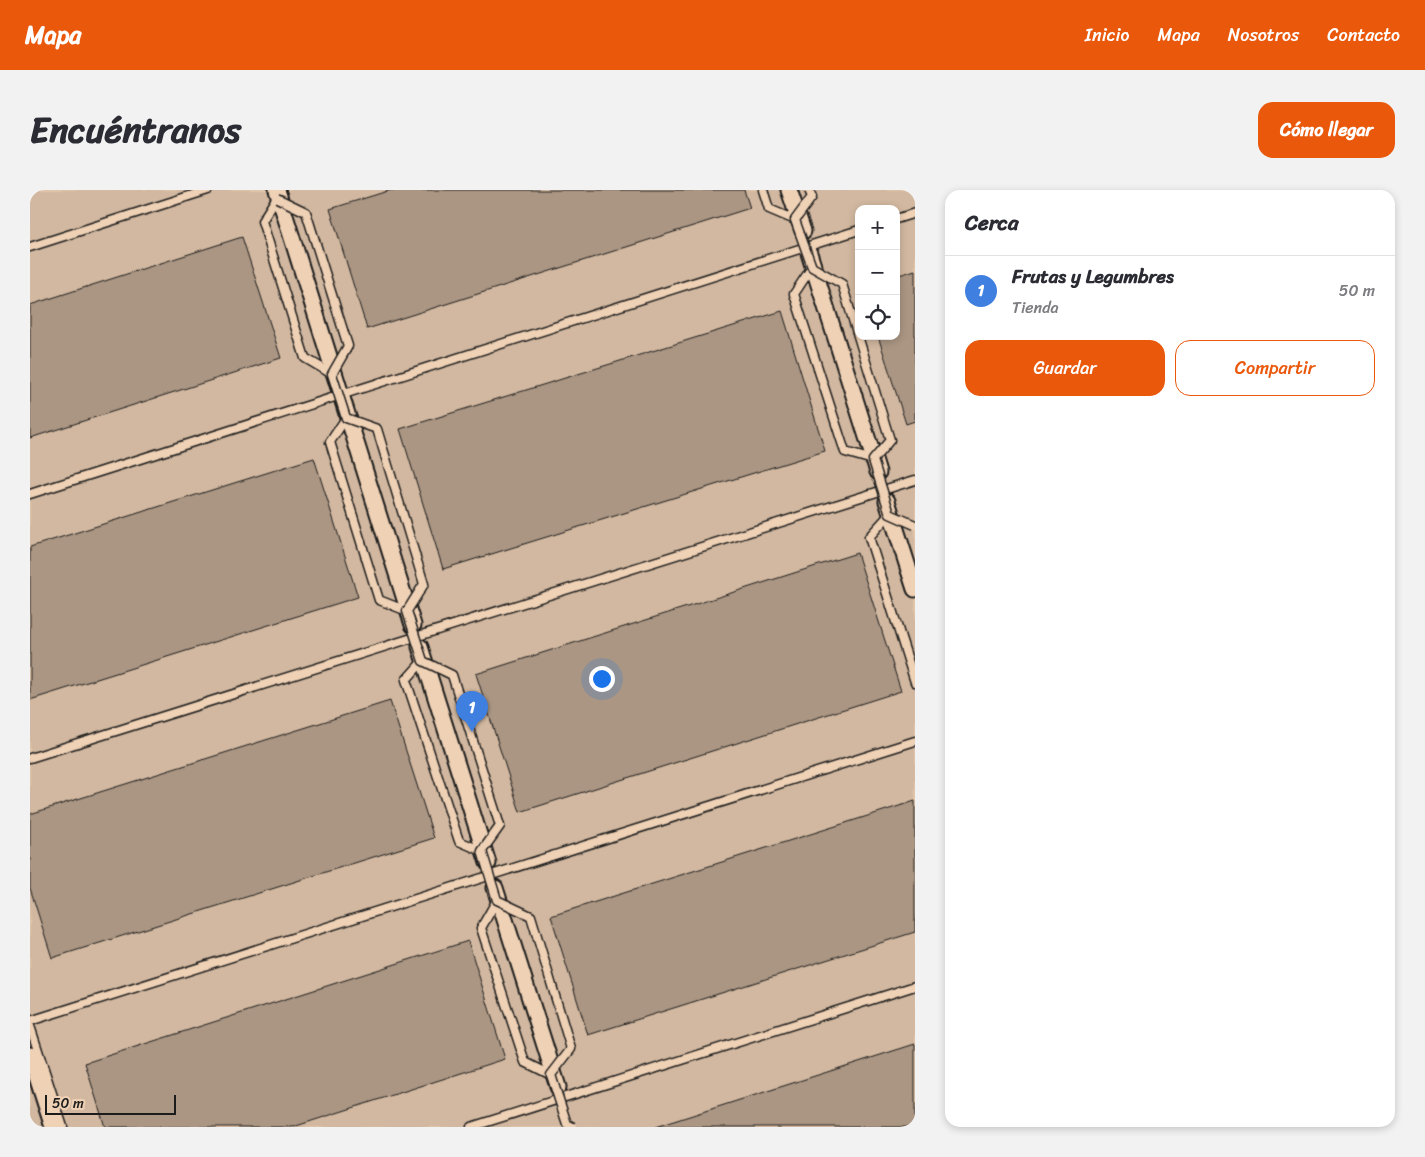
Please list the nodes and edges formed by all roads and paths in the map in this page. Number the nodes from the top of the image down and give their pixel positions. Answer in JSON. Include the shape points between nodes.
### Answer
{"nodes":[{"id":1,"x":208,"y":190,"type":"edge"},
{"id":2,"x":762,"y":190,"type":"edge"},
{"id":3,"x":790,"y":190,"type":"edge"},
{"id":4,"x":810,"y":190,"type":"edge"},
{"id":5,"x":276,"y":193,"type":"edge"},
{"id":6,"x":915,"y":213,"type":"edge"},
{"id":7,"x":900,"y":218,"type":"edge"},
{"id":8,"x":795,"y":220,"type":"junction"},
{"id":9,"x":855,"y":231,"type":"edge"},
{"id":10,"x":807,"y":247,"type":"junction"},
{"id":11,"x":30,"y":248,"type":"edge"},
{"id":12,"x":812,"y":267,"type":"junction"},
{"id":13,"x":332,"y":374,"type":"junction"},
{"id":14,"x":340,"y":394,"type":"junction"},
{"id":15,"x":346,"y":418,"type":"junction"},
{"id":16,"x":873,"y":460,"type":"junction"},
{"id":17,"x":915,"y":480,"type":"edge"},
{"id":18,"x":884,"y":490,"type":"junction"},
{"id":19,"x":30,"y":494,"type":"edge"},
{"id":20,"x":890,"y":514,"type":"junction"},
{"id":21,"x":915,"y":525,"type":"edge"},
{"id":22,"x":915,"y":589,"type":"edge"},
{"id":23,"x":407,"y":611,"type":"junction"},
{"id":24,"x":417,"y":638,"type":"junction"},
{"id":25,"x":423,"y":661,"type":"junction"},
{"id":26,"x":915,"y":682,"type":"edge"},
{"id":27,"x":915,"y":741,"type":"edge"},
{"id":28,"x":30,"y":758,"type":"edge"},
{"id":29,"x":482,"y":851,"type":"junction"},
{"id":30,"x":492,"y":876,"type":"junction"},
{"id":31,"x":497,"y":900,"type":"junction"},
{"id":32,"x":915,"y":986,"type":"edge"},
{"id":33,"x":30,"y":1021,"type":"edge"},
{"id":34,"x":30,"y":1026,"type":"edge"},
{"id":35,"x":30,"y":1055,"type":"edge"},
{"id":36,"x":551,"y":1075,"type":"junction"},
{"id":37,"x":561,"y":1097,"type":"junction"},
{"id":38,"x":569,"y":1126,"type":"edge"},
{"id":39,"x":53,"y":1127,"type":"edge"},
{"id":40,"x":63,"y":1127,"type":"edge"},
{"id":41,"x":471,"y":1127,"type":"edge"}],
"edges":[{"from":1,"to":11,"type":"lane"},
{"from":2,"to":8,"type":"lane","via":[[769,209]]},
{"from":3,"to":10,"type":"street"},
{"from":4,"to":8,"type":"lane","bridge":true,"via":[[812,197]]},
{"from":5,"to":13,"type":"lane","via":[[262,221],[304,358]]},
{"from":5,"to":13,"type":"lane","bridge":true,"via":[[306,212],[348,346]]},
{"from":5,"to":14,"type":"street"},
{"from":6,"to":7,"type":"lane"},
{"from":8,"to":12,"type":"lane","bridge":true},
{"from":9,"to":10,"type":"lane"},
{"from":10,"to":14,"type":"lane"},
{"from":10,"to":18,"type":"street"},
{"from":12,"to":16,"type":"lane","bridge":true,"via":[[842,284],[890,440]]},
{"from":12,"to":16,"type":"lane","via":[[794,294],[845,452]]},
{"from":13,"to":15,"type":"lane","bridge":true},
{"from":14,"to":19,"type":"lane"},
{"from":14,"to":24,"type":"street"},
{"from":15,"to":23,"type":"lane","via":[[330,442],[379,600]]},
{"from":15,"to":23,"type":"lane","bridge":true,"via":[[377,428],[424,584]]},
{"from":16,"to":20,"type":"lane","bridge":true},
{"from":17,"to":18,"type":"lane"},
{"from":18,"to":22,"type":"street"},
{"from":18,"to":24,"type":"lane"},
{"from":20,"to":21,"type":"lane","bridge":true},
{"from":20,"to":26,"type":"lane","via":[[870,537]]},
{"from":23,"to":25,"type":"lane","bridge":true},
{"from":24,"to":28,"type":"lane"},
{"from":24,"to":30,"type":"street"},
{"from":25,"to":29,"type":"lane","via":[[406,680],[459,841]]},
{"from":25,"to":29,"type":"lane","bridge":true,"via":[[452,675],[500,826]]},
{"from":27,"to":30,"type":"lane"},
{"from":29,"to":31,"type":"lane","bridge":true},
{"from":30,"to":33,"type":"lane"},
{"from":30,"to":37,"type":"street"},
{"from":31,"to":36,"type":"lane","via":[[481,928],[524,1062]]},
{"from":31,"to":36,"type":"lane","bridge":true,"via":[[531,916],[571,1049]]},
{"from":32,"to":37,"type":"lane"},
{"from":34,"to":40,"type":"lane"},
{"from":35,"to":39,"type":"street"},
{"from":36,"to":38,"type":"lane","bridge":true},
{"from":37,"to":38,"type":"street"},
{"from":37,"to":41,"type":"lane"}]}
